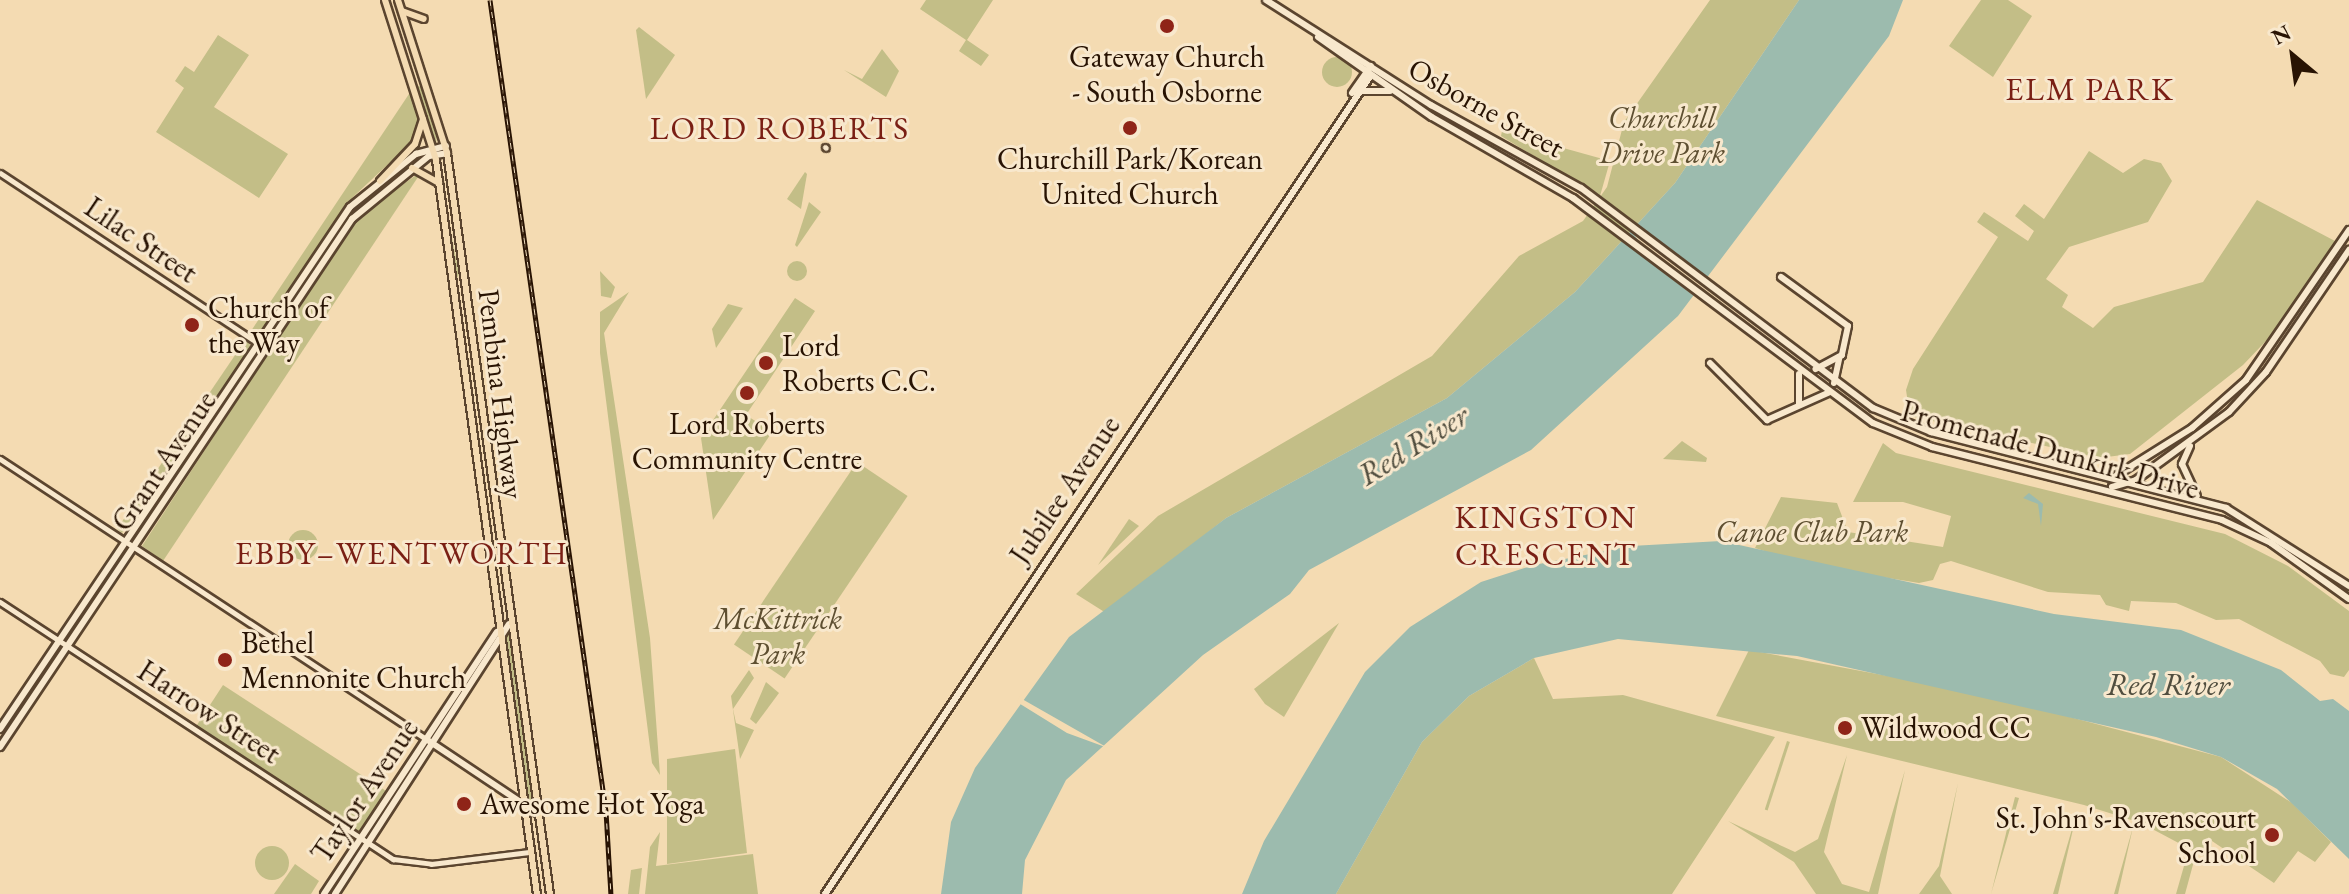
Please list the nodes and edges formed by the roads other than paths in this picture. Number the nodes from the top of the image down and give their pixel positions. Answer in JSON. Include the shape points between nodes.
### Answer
{"nodes":[{"id":1,"x":385,"y":0,"type":"edge"},
{"id":2,"x":398,"y":0,"type":"edge"},
{"id":3,"x":1266,"y":0,"type":"edge"},
{"id":4,"x":401,"y":10,"type":"junction"},
{"id":5,"x":424,"y":19,"type":"dead end"},
{"id":6,"x":1307,"y":27,"type":"junction"},
{"id":7,"x":1373,"y":67,"type":"junction"},
{"id":8,"x":410,"y":74,"type":"junction"},
{"id":9,"x":1368,"y":75,"type":"junction"},
{"id":10,"x":427,"y":86,"type":"junction"},
{"id":11,"x":1358,"y":91,"type":"junction"},
{"id":12,"x":1393,"y":92,"type":"junction"},
{"id":13,"x":1343,"y":110,"type":"junction"},
{"id":14,"x":424,"y":112,"type":"junction"},
{"id":15,"x":446,"y":149,"type":"junction"},
{"id":16,"x":434,"y":152,"type":"junction"},
{"id":17,"x":412,"y":168,"type":"junction"},
{"id":18,"x":0,"y":173,"type":"edge"},
{"id":19,"x":380,"y":181,"type":"junction"},
{"id":20,"x":439,"y":184,"type":"junction"},
{"id":21,"x":2349,"y":230,"type":"edge"},
{"id":22,"x":2349,"y":250,"type":"edge"},
{"id":23,"x":1781,"y":277,"type":"dead end"},
{"id":24,"x":1753,"y":322,"type":"joint"},
{"id":25,"x":1747,"y":331,"type":"joint"},
{"id":26,"x":258,"y":343,"type":"junction"},
{"id":27,"x":1839,"y":359,"type":"junction"},
{"id":28,"x":1710,"y":363,"type":"dead end"},
{"id":29,"x":1794,"y":368,"type":"junction"},
{"id":30,"x":1816,"y":369,"type":"junction"},
{"id":31,"x":1834,"y":383,"type":"junction"},
{"id":32,"x":1828,"y":393,"type":"junction"},
{"id":33,"x":2234,"y":393,"type":"junction"},
{"id":34,"x":2237,"y":403,"type":"junction"},
{"id":35,"x":1799,"y":405,"type":"junction"},
{"id":36,"x":2197,"y":439,"type":"junction"},
{"id":37,"x":0,"y":459,"type":"edge"},
{"id":38,"x":2115,"y":476,"type":"junction"},
{"id":39,"x":2136,"y":480,"type":"junction"},
{"id":40,"x":2104,"y":488,"type":"junction"},
{"id":41,"x":2200,"y":498,"type":"junction"},
{"id":42,"x":125,"y":541,"type":"junction"},
{"id":43,"x":133,"y":546,"type":"junction"},
{"id":44,"x":2310,"y":555,"type":"junction"},
{"id":45,"x":2303,"y":564,"type":"junction"},
{"id":46,"x":2349,"y":586,"type":"edge"},
{"id":47,"x":2349,"y":599,"type":"edge"},
{"id":48,"x":0,"y":602,"type":"edge"},
{"id":49,"x":509,"y":624,"type":"junction"},
{"id":50,"x":497,"y":632,"type":"junction"},
{"id":51,"x":59,"y":640,"type":"junction"},
{"id":52,"x":498,"y":643,"type":"junction"},
{"id":53,"x":67,"y":645,"type":"junction"},
{"id":54,"x":0,"y":729,"type":"edge"},
{"id":55,"x":429,"y":740,"type":"junction"},
{"id":56,"x":0,"y":747,"type":"edge"},
{"id":57,"x":522,"y":802,"type":"junction"},
{"id":58,"x":537,"y":813,"type":"junction"},
{"id":59,"x":361,"y":838,"type":"junction"},
{"id":60,"x":369,"y":843,"type":"junction"},
{"id":61,"x":529,"y":852,"type":"junction"},
{"id":62,"x":324,"y":894,"type":"edge"},
{"id":63,"x":335,"y":894,"type":"edge"},
{"id":64,"x":537,"y":894,"type":"edge"},
{"id":65,"x":550,"y":894,"type":"edge"},
{"id":66,"x":825,"y":894,"type":"edge"}],
"edges":[{"from":1,"to":8,"type":"main road","name":"Pembina Highway"},
{"from":2,"to":4,"type":"main road","name":"Pembina Highway"},
{"from":3,"to":6,"type":"main road","name":"Osborne Street"},
{"from":4,"to":5,"type":"main road"},
{"from":4,"to":10,"type":"main road","name":"Pembina Highway"},
{"from":6,"to":7,"type":"main road","name":"Osborne Street"},
{"from":6,"to":9,"type":"main road","name":"Osborne Street"},
{"from":7,"to":9,"type":"main road","name":"Jubilee Avenue"},
{"from":7,"to":24,"type":"main road","name":"Osborne Street","via":[[1581,188]]},
{"from":8,"to":10,"type":"main road"},
{"from":8,"to":14,"type":"main road","name":"Pembina Highway"},
{"from":9,"to":11,"type":"main road","name":"Jubilee Avenue"},
{"from":9,"to":12,"type":"main road","name":"Osborne Street"},
{"from":9,"to":13,"type":"main road","name":"Jubilee Avenue"},
{"from":10,"to":15,"type":"main road","name":"Pembina Highway"},
{"from":11,"to":12,"type":"main road"},
{"from":11,"to":13,"type":"main road","name":"Jubilee Avenue"},
{"from":12,"to":25,"type":"main road","name":"Osborne Street","via":[[1573,198]]},
{"from":13,"to":66,"type":"main road","name":"Jubilee Avenue"},
{"from":14,"to":16,"type":"main road","name":"Pembina Highway"},
{"from":14,"to":19,"type":"main road","via":[[415,144]]},
{"from":15,"to":16,"type":"main road","name":"Grant Avenue"},
{"from":15,"to":49,"type":"main road","name":"Pembina Highway"},
{"from":16,"to":17,"type":"main road","name":"Grant Avenue"},
{"from":16,"to":19,"type":"main road","name":"Grant Avenue"},
{"from":16,"to":20,"type":"main road","name":"Pembina Highway"},
{"from":17,"to":20,"type":"main road"},
{"from":17,"to":43,"type":"main road","name":"Grant Avenue","via":[[352,219]]},
{"from":18,"to":26,"type":"street","name":"Lilac Street"},
{"from":19,"to":26,"type":"main road","name":"Grant Avenue","via":[[350,207]]},
{"from":20,"to":50,"type":"main road","name":"Pembina Highway"},
{"from":21,"to":33,"type":"main road","via":[[2280,340]]},
{"from":22,"to":34,"type":"main road"},
{"from":23,"to":27,"type":"main road","via":[[1843,315],[1850,335]]},
{"from":24,"to":30,"type":"main road","name":"Promenade Dunkirk Drive"},
{"from":25,"to":29,"type":"main road","name":"Promenade Dunkirk Drive"},
{"from":26,"to":42,"type":"main road","name":"Grant Avenue"},
{"from":27,"to":30,"type":"main road"},
{"from":27,"to":31,"type":"main road"},
{"from":28,"to":35,"type":"main road","via":[[1763,418],[1780,420]]},
{"from":29,"to":32,"type":"main road","name":"Promenade Dunkirk Drive"},
{"from":29,"to":35,"type":"main road"},
{"from":30,"to":31,"type":"main road","name":"Promenade Dunkirk Drive"},
{"from":31,"to":38,"type":"main road","name":"Promenade Dunkirk Drive","via":[[1931,432]]},
{"from":32,"to":35,"type":"main road"},
{"from":32,"to":40,"type":"main road","name":"Promenade Dunkirk Drive","via":[[1920,443]]},
{"from":33,"to":34,"type":"main road"},
{"from":33,"to":38,"type":"main road"},
{"from":34,"to":36,"type":"main road"},
{"from":36,"to":39,"type":"main road"},
{"from":36,"to":41,"type":"main road","via":[[2182,464]]},
{"from":37,"to":42,"type":"street"},
{"from":38,"to":39,"type":"main road","name":"Promenade Dunkirk Drive"},
{"from":39,"to":40,"type":"main road"},
{"from":39,"to":41,"type":"main road","name":"Promenade Dunkirk Drive"},
{"from":40,"to":45,"type":"main road","name":"Promenade Dunkirk Drive","via":[[2222,520]]},
{"from":41,"to":44,"type":"main road","name":"Promenade Dunkirk Drive"},
{"from":42,"to":43,"type":"street"},
{"from":42,"to":51,"type":"main road","name":"Grant Avenue"},
{"from":43,"to":53,"type":"main road","name":"Grant Avenue"},
{"from":43,"to":55,"type":"street"},
{"from":44,"to":45,"type":"main road"},
{"from":44,"to":46,"type":"main road","name":"Promenade Dunkirk Drive"},
{"from":45,"to":47,"type":"main road","name":"Promenade Dunkirk Drive"},
{"from":48,"to":51,"type":"street","name":"Harrow Street"},
{"from":49,"to":52,"type":"main road","name":"Taylor Avenue"},
{"from":49,"to":58,"type":"main road","name":"Pembina Highway"},
{"from":50,"to":52,"type":"main road","name":"Pembina Highway"},
{"from":50,"to":55,"type":"main road","name":"Taylor Avenue"},
{"from":51,"to":53,"type":"street","name":"Harrow Street"},
{"from":51,"to":54,"type":"main road","name":"Grant Avenue"},
{"from":52,"to":55,"type":"main road","name":"Taylor Avenue"},
{"from":52,"to":57,"type":"main road","name":"Pembina Highway"},
{"from":53,"to":56,"type":"main road","name":"Grant Avenue"},
{"from":53,"to":59,"type":"street","name":"Harrow Street"},
{"from":55,"to":57,"type":"main road"},
{"from":55,"to":59,"type":"main road","name":"Taylor Avenue"},
{"from":55,"to":60,"type":"main road","name":"Taylor Avenue"},
{"from":57,"to":58,"type":"main road"},
{"from":57,"to":61,"type":"main road","name":"Pembina Highway"},
{"from":58,"to":65,"type":"main road","name":"Pembina Highway"},
{"from":59,"to":60,"type":"street","name":"Harrow Street"},
{"from":59,"to":62,"type":"main road","name":"Taylor Avenue"},
{"from":60,"to":61,"type":"street","name":"Harrow Street","via":[[393,859],[431,864]]},
{"from":60,"to":63,"type":"main road","name":"Taylor Avenue"},
{"from":61,"to":64,"type":"main road","name":"Pembina Highway"}]}
